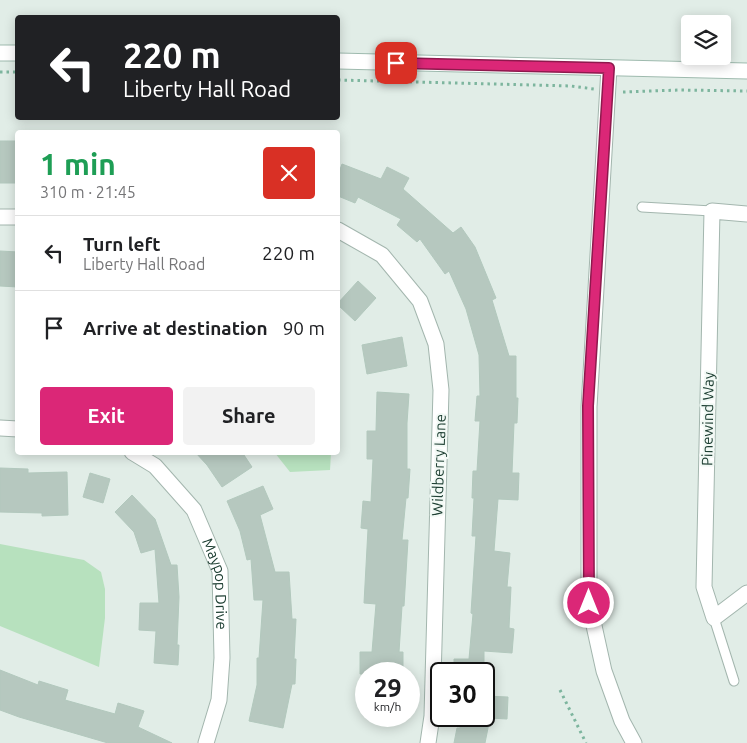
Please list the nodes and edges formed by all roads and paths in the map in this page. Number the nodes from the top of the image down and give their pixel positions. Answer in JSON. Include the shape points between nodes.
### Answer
{"nodes":[{"id":1,"x":0,"y":53,"type":"edge"},
{"id":2,"x":15,"y":53,"type":"edge"},
{"id":3,"x":340,"y":61,"type":"edge"},
{"id":4,"x":609,"y":68,"type":"junction"},
{"id":5,"x":747,"y":71,"type":"edge"},
{"id":6,"x":0,"y":72,"type":"edge"},
{"id":7,"x":15,"y":72,"type":"edge"},
{"id":8,"x":340,"y":80,"type":"edge"},
{"id":9,"x":608,"y":91,"type":"junction"},
{"id":10,"x":747,"y":91,"type":"edge"},
{"id":11,"x":642,"y":207,"type":"dead end"},
{"id":12,"x":712,"y":210,"type":"junction"},
{"id":13,"x":747,"y":214,"type":"edge"},
{"id":14,"x":0,"y":217,"type":"edge"},
{"id":15,"x":15,"y":217,"type":"edge"},
{"id":16,"x":340,"y":231,"type":"edge"},
{"id":17,"x":0,"y":428,"type":"edge"},
{"id":18,"x":15,"y":429,"type":"edge"},
{"id":19,"x":137,"y":455,"type":"edge"},
{"id":20,"x":747,"y":593,"type":"edge"},
{"id":21,"x":714,"y":618,"type":"junction"},
{"id":22,"x":734,"y":681,"type":"dead end"},
{"id":23,"x":560,"y":690,"type":"dead end"},
{"id":24,"x":206,"y":743,"type":"edge"},
{"id":25,"x":428,"y":743,"type":"edge"},
{"id":26,"x":586,"y":743,"type":"edge"},
{"id":27,"x":634,"y":743,"type":"edge"}],
"edges":[{"from":1,"to":2,"type":"street"},
{"from":3,"to":4,"type":"street"},
{"from":4,"to":5,"type":"street"},
{"from":4,"to":9,"type":"street"},
{"from":6,"to":7,"type":"path"},
{"from":8,"to":9,"type":"path","via":[[571,86]]},
{"from":9,"to":10,"type":"path"},
{"from":9,"to":27,"type":"street","via":[[588,406],[589,603],[604,671]]},
{"from":11,"to":12,"type":"lane"},
{"from":12,"to":13,"type":"street"},
{"from":12,"to":21,"type":"street","name":"Pinewind Way","via":[[704,587]]},
{"from":14,"to":15,"type":"street"},
{"from":16,"to":25,"type":"street","name":"Wildberry Lane","via":[[382,255],[420,301],[436,344],[441,390],[432,706]]},
{"from":17,"to":18,"type":"street"},
{"from":19,"to":24,"type":"street","name":"Maypop Drive","via":[[155,466],[194,510],[220,570],[222,658],[219,700]]},
{"from":20,"to":21,"type":"street"},
{"from":21,"to":22,"type":"lane"},
{"from":23,"to":26,"type":"path"}]}
